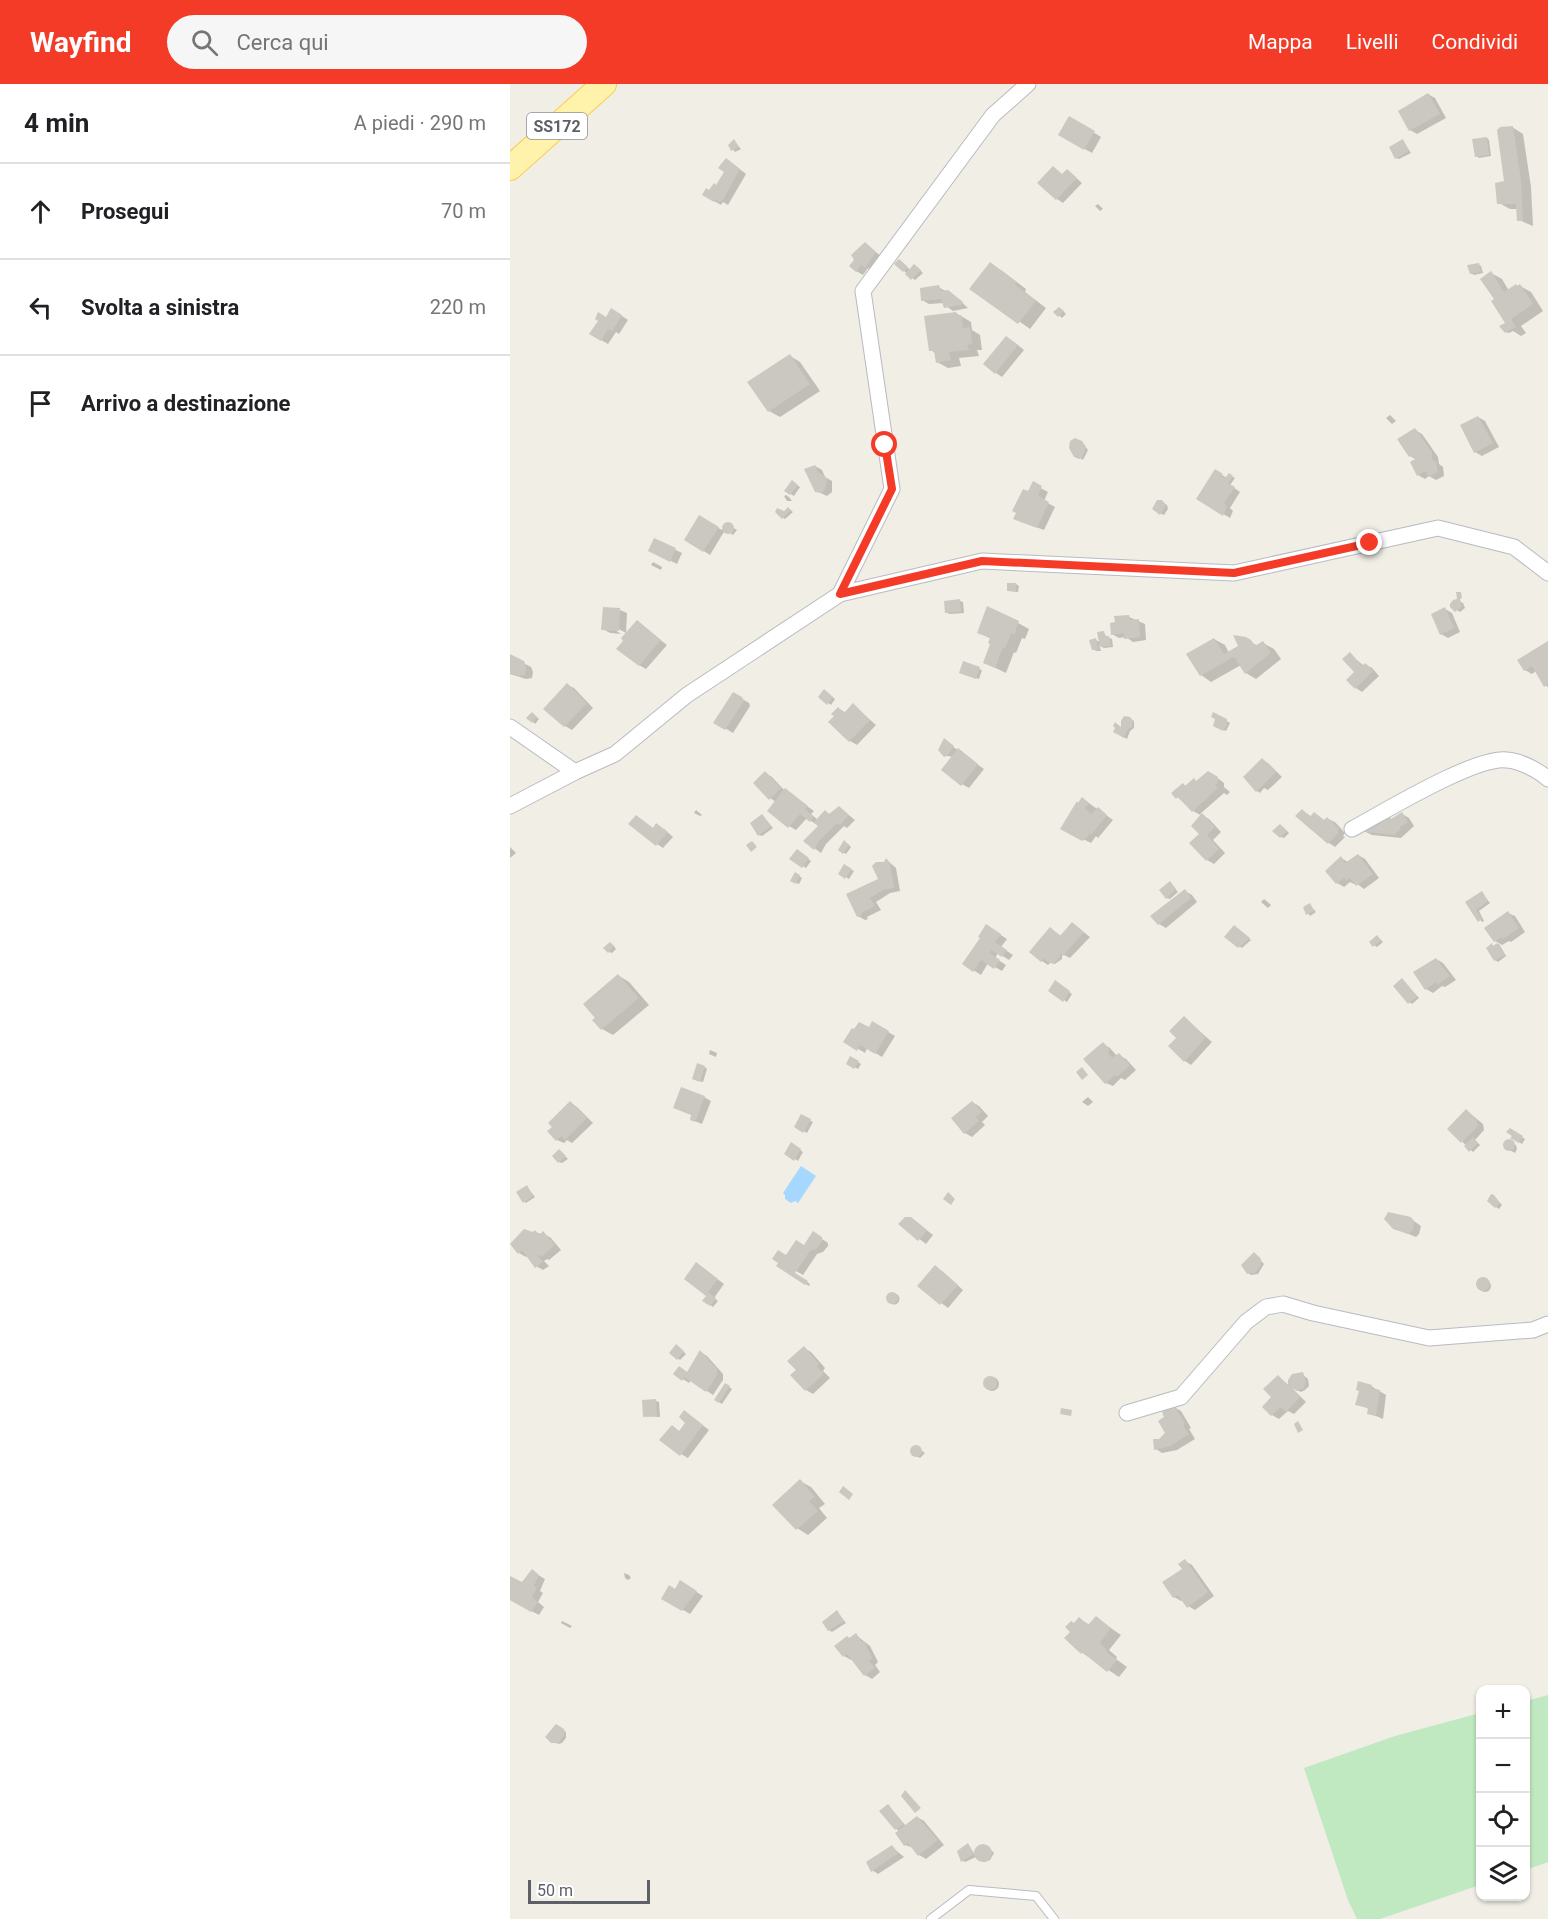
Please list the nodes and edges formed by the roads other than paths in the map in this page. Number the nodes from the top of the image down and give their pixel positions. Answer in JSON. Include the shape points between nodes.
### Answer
{"nodes":[{"id":1,"x":604,"y":84,"type":"edge"},
{"id":2,"x":1028,"y":84,"type":"edge"},
{"id":3,"x":510,"y":168,"type":"edge"},
{"id":4,"x":1548,"y":573,"type":"edge"},
{"id":5,"x":840,"y":594,"type":"junction"},
{"id":6,"x":510,"y":727,"type":"edge"},
{"id":7,"x":575,"y":772,"type":"junction"},
{"id":8,"x":1548,"y":778,"type":"edge"},
{"id":9,"x":510,"y":806,"type":"edge"},
{"id":10,"x":1352,"y":829,"type":"dead end"},
{"id":11,"x":1548,"y":1324,"type":"edge"},
{"id":12,"x":1127,"y":1413,"type":"dead end"},
{"id":13,"x":931,"y":1919,"type":"edge"},
{"id":14,"x":1054,"y":1919,"type":"edge"}],
"edges":[{"from":1,"to":3,"type":"main road","number":"SS172"},
{"from":2,"to":5,"type":"street","via":[[993,115],[863,291],[892,489]]},
{"from":4,"to":5,"type":"street","via":[[1514,547],[1438,528],[1234,573],[982,561]]},
{"from":5,"to":7,"type":"street","via":[[687,695],[615,754]]},
{"from":6,"to":7,"type":"street"},
{"from":7,"to":9,"type":"street"},
{"from":8,"to":10,"type":"street","via":[[1508,759],[1492,760],[1467,768]]},
{"from":11,"to":12,"type":"street","via":[[1533,1330],[1429,1338],[1283,1305],[1266,1307],[1246,1322],[1181,1397]]},
{"from":13,"to":14,"type":"lane","via":[[969,1890],[1036,1896]]}]}
